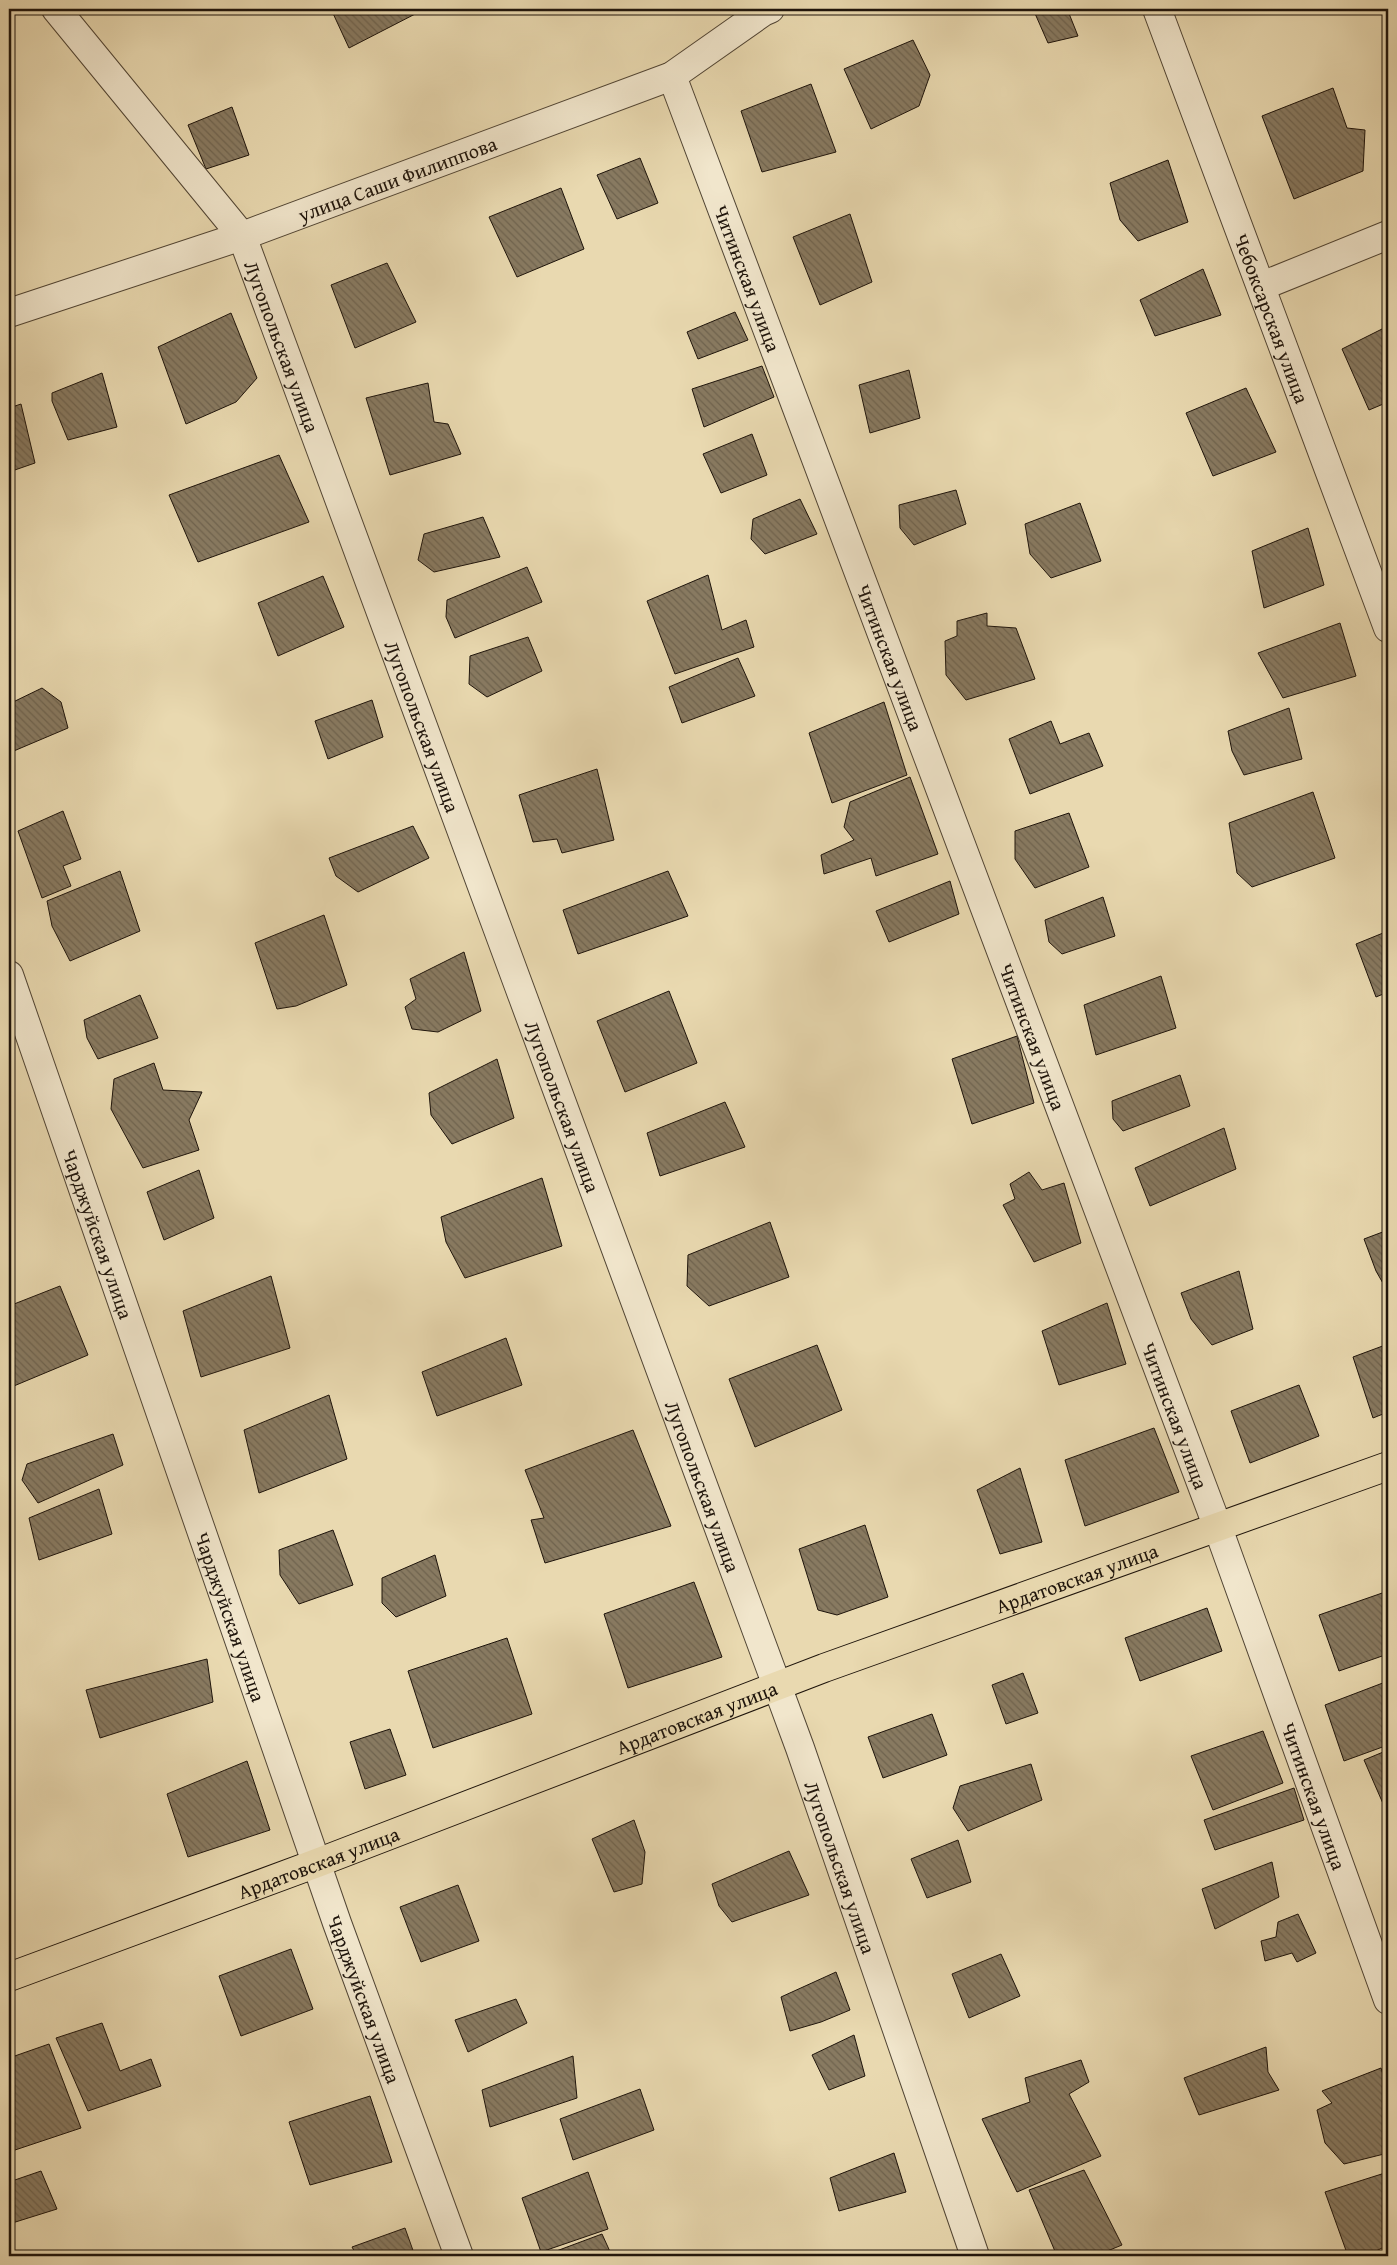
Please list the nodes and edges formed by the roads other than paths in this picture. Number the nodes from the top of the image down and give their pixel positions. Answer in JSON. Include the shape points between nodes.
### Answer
{"nodes":[{"id":1,"x":56,"y":9,"type":"edge"},
{"id":2,"x":770,"y":9,"type":"edge"},
{"id":3,"x":1157,"y":9,"type":"edge"},
{"id":4,"x":672,"y":76,"type":"junction"},
{"id":5,"x":1388,"y":235,"type":"edge"},
{"id":6,"x":242,"y":236,"type":"junction"},
{"id":7,"x":1262,"y":286,"type":"junction"},
{"id":8,"x":9,"y":313,"type":"edge"},
{"id":9,"x":1388,"y":628,"type":"edge"},
{"id":10,"x":9,"y":975,"type":"edge"},
{"id":11,"x":1388,"y":1466,"type":"edge"},
{"id":12,"x":1218,"y":1528,"type":"junction"},
{"id":13,"x":778,"y":1687,"type":"junction"},
{"id":14,"x":317,"y":1863,"type":"junction"},
{"id":15,"x":9,"y":1977,"type":"edge"},
{"id":16,"x":1388,"y":2000,"type":"edge"},
{"id":17,"x":459,"y":2256,"type":"edge"},
{"id":18,"x":975,"y":2256,"type":"edge"}],
"edges":[{"from":1,"to":6,"type":"street","name":"Лугопольская улица"},
{"from":2,"to":4,"type":"street","name":"улица Саши Филиппова"},
{"from":3,"to":7,"type":"street","name":"Чебоксарская улица"},
{"from":4,"to":6,"type":"street","name":"улица Саши Филиппова"},
{"from":4,"to":12,"type":"street","name":"Читинская улица"},
{"from":5,"to":7,"type":"street"},
{"from":6,"to":8,"type":"street","name":"улица Саши Филиппова"},
{"from":6,"to":13,"type":"street","name":"Лугопольская улица"},
{"from":7,"to":9,"type":"street","name":"Чебоксарская улица"},
{"from":10,"to":14,"type":"street","name":"Чарджуйская улица"},
{"from":11,"to":12,"type":"highway","name":"Ардатовская улица"},
{"from":12,"to":13,"type":"highway","name":"Ардатовская улица"},
{"from":12,"to":16,"type":"street","name":"Читинская улица"},
{"from":13,"to":14,"type":"highway","name":"Ардатовская улица"},
{"from":13,"to":18,"type":"street","name":"Лугопольская улица"},
{"from":14,"to":15,"type":"highway","name":"Ардатовская улица"},
{"from":14,"to":17,"type":"street","name":"Чарджуйская улица"}]}
